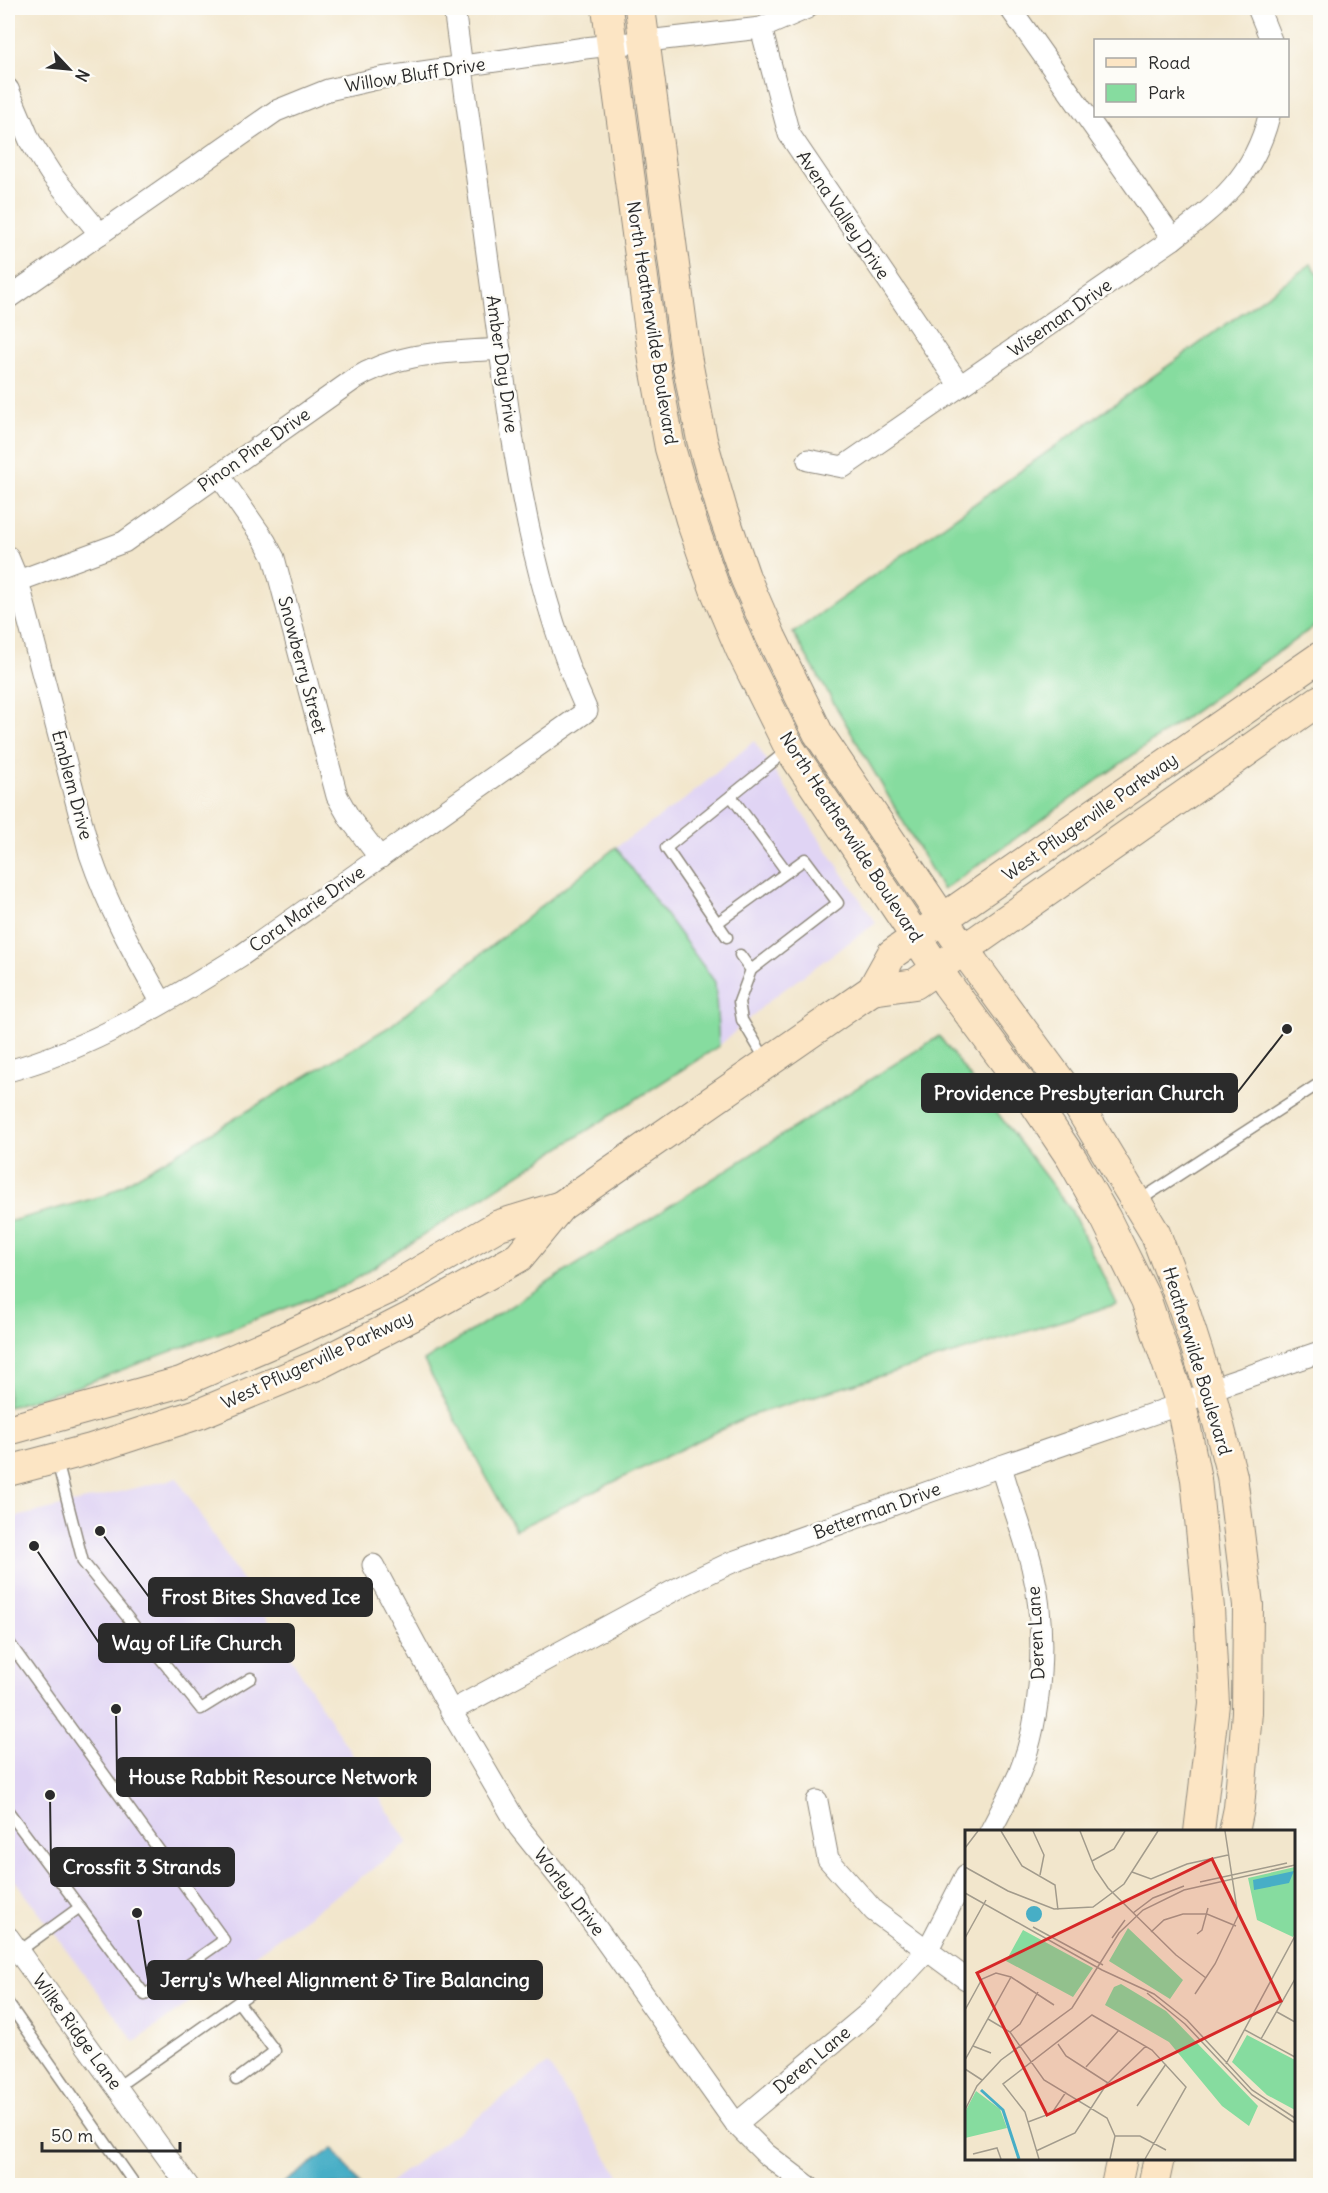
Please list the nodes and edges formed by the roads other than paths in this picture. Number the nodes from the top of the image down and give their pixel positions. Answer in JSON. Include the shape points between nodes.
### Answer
{"nodes":[{"id":1,"x":454,"y":8,"type":"edge"},
{"id":2,"x":607,"y":8,"type":"edge"},
{"id":3,"x":640,"y":8,"type":"edge"},
{"id":4,"x":807,"y":8,"type":"edge"},
{"id":5,"x":1010,"y":8,"type":"edge"},
{"id":6,"x":1258,"y":8,"type":"edge"},
{"id":7,"x":761,"y":28,"type":"junction"},
{"id":8,"x":1271,"y":39,"type":"edge"},
{"id":9,"x":644,"y":40,"type":"junction"},
{"id":10,"x":612,"y":45,"type":"junction"},
{"id":11,"x":462,"y":67,"type":"junction"},
{"id":12,"x":8,"y":89,"type":"edge"},
{"id":13,"x":1269,"y":117,"type":"edge"},
{"id":14,"x":100,"y":234,"type":"junction"},
{"id":15,"x":1173,"y":239,"type":"junction"},
{"id":16,"x":8,"y":298,"type":"edge"},
{"id":17,"x":500,"y":349,"type":"junction"},
{"id":18,"x":960,"y":386,"type":"junction"},
{"id":19,"x":807,"y":460,"type":"dead end"},
{"id":20,"x":219,"y":475,"type":"junction"},
{"id":21,"x":8,"y":557,"type":"edge"},
{"id":22,"x":18,"y":581,"type":"junction"},
{"id":23,"x":1320,"y":657,"type":"edge"},
{"id":24,"x":1320,"y":700,"type":"edge"},
{"id":25,"x":587,"y":711,"type":"joint"},
{"id":26,"x":790,"y":749,"type":"junction"},
{"id":27,"x":836,"y":761,"type":"junction"},
{"id":28,"x":731,"y":796,"type":"junction"},
{"id":29,"x":380,"y":858,"type":"junction"},
{"id":30,"x":787,"y":872,"type":"junction"},
{"id":31,"x":943,"y":919,"type":"junction"},
{"id":32,"x":717,"y":923,"type":"junction"},
{"id":33,"x":727,"y":937,"type":"dead end"},
{"id":34,"x":916,"y":937,"type":"junction"},
{"id":35,"x":963,"y":949,"type":"junction"},
{"id":36,"x":740,"y":955,"type":"dead end"},
{"id":37,"x":938,"y":968,"type":"junction"},
{"id":38,"x":751,"y":970,"type":"junction"},
{"id":39,"x":872,"y":990,"type":"junction"},
{"id":40,"x":162,"y":1004,"type":"junction"},
{"id":41,"x":767,"y":1063,"type":"junction"},
{"id":42,"x":8,"y":1071,"type":"edge"},
{"id":43,"x":1320,"y":1083,"type":"edge"},
{"id":44,"x":1137,"y":1202,"type":"junction"},
{"id":45,"x":561,"y":1206,"type":"junction"},
{"id":46,"x":1106,"y":1219,"type":"junction"},
{"id":47,"x":1320,"y":1352,"type":"edge"},
{"id":48,"x":1210,"y":1391,"type":"junction"},
{"id":49,"x":1181,"y":1404,"type":"junction"},
{"id":50,"x":8,"y":1430,"type":"edge"},
{"id":51,"x":57,"y":1458,"type":"junction"},
{"id":52,"x":1001,"y":1466,"type":"junction"},
{"id":53,"x":8,"y":1471,"type":"edge"},
{"id":54,"x":373,"y":1565,"type":"dead end"},
{"id":55,"x":8,"y":1641,"type":"edge"},
{"id":56,"x":251,"y":1678,"type":"dead end"},
{"id":57,"x":451,"y":1711,"type":"junction"},
{"id":58,"x":817,"y":1801,"type":"dead end"},
{"id":59,"x":8,"y":1811,"type":"edge"},
{"id":60,"x":991,"y":1830,"type":"edge"},
{"id":61,"x":1199,"y":1830,"type":"edge"},
{"id":62,"x":1234,"y":1830,"type":"edge"},
{"id":63,"x":965,"y":1877,"type":"edge"},
{"id":64,"x":80,"y":1907,"type":"junction"},
{"id":65,"x":13,"y":1944,"type":"edge"},
{"id":66,"x":927,"y":1951,"type":"junction"},
{"id":67,"x":275,"y":1976,"type":"dead end"},
{"id":68,"x":965,"y":1978,"type":"edge"},
{"id":69,"x":8,"y":2002,"type":"edge"},
{"id":70,"x":238,"y":2003,"type":"junction"},
{"id":71,"x":236,"y":2080,"type":"dead end"},
{"id":72,"x":117,"y":2087,"type":"junction"},
{"id":73,"x":736,"y":2124,"type":"junction"},
{"id":74,"x":1122,"y":2160,"type":"edge"},
{"id":75,"x":1159,"y":2160,"type":"edge"},
{"id":76,"x":136,"y":2186,"type":"edge"},
{"id":77,"x":188,"y":2186,"type":"edge"},
{"id":78,"x":808,"y":2186,"type":"edge"},
{"id":79,"x":1116,"y":2186,"type":"edge"},
{"id":80,"x":1153,"y":2186,"type":"edge"}],
"edges":[{"from":1,"to":11,"type":"street","name":"Amber Day Drive"},
{"from":2,"to":10,"type":"main road","name":"North Heatherwilde Boulevard"},
{"from":3,"to":9,"type":"main road","name":"North Heatherwilde Boulevard"},
{"from":4,"to":7,"type":"street","name":"Willow Bluff Drive"},
{"from":5,"to":15,"type":"street"},
{"from":6,"to":8,"type":"street"},
{"from":7,"to":9,"type":"street","name":"Willow Bluff Drive"},
{"from":7,"to":18,"type":"street","name":"Avena Valley Drive","via":[[789,134]]},
{"from":9,"to":10,"type":"street","name":"Willow Bluff Drive"},
{"from":9,"to":27,"type":"main road","name":"North Heatherwilde Boulevard","via":[[686,356],[702,440],[745,577],[818,733]]},
{"from":10,"to":11,"type":"street","name":"Willow Bluff Drive"},
{"from":10,"to":26,"type":"main road","name":"North Heatherwilde Boulevard","via":[[654,361],[670,448],[715,589]]},
{"from":11,"to":14,"type":"street","name":"Willow Bluff Drive","via":[[327,90],[276,111]]},
{"from":11,"to":17,"type":"street","name":"Amber Day Drive"},
{"from":12,"to":14,"type":"street","via":[[30,141],[51,174]]},
{"from":13,"to":15,"type":"street","name":"Wiseman Drive","via":[[1249,165],[1230,192]]},
{"from":14,"to":16,"type":"street","name":"Willow Bluff Drive"},
{"from":15,"to":18,"type":"street","name":"Wiseman Drive"},
{"from":17,"to":20,"type":"street","name":"Pinon Pine Drive","via":[[420,355],[379,365]]},
{"from":17,"to":25,"type":"street","name":"Amber Day Drive","via":[[517,473],[536,568],[552,622]]},
{"from":18,"to":19,"type":"street","name":"Wiseman Drive","via":[[843,466]]},
{"from":20,"to":22,"type":"street","name":"Pinon Pine Drive","via":[[124,542]]},
{"from":20,"to":29,"type":"street","name":"Snowberry Street","via":[[273,558],[338,796]]},
{"from":21,"to":22,"type":"street","name":"Emblem Drive"},
{"from":22,"to":40,"type":"street","name":"Emblem Drive","via":[[93,864],[120,928]]},
{"from":23,"to":31,"type":"main road","name":"West Pflugerville Parkway"},
{"from":24,"to":35,"type":"main road","name":"West Pflugerville Parkway"},
{"from":25,"to":29,"type":"street","name":"Cora Marie Drive"},
{"from":26,"to":27,"type":"main road","via":[[800,744],[812,747]]},
{"from":26,"to":28,"type":"lane"},
{"from":26,"to":34,"type":"main road","name":"North Heatherwilde Boulevard"},
{"from":27,"to":31,"type":"main road","name":"North Heatherwilde Boulevard"},
{"from":28,"to":30,"type":"lane"},
{"from":28,"to":32,"type":"lane","via":[[666,848]]},
{"from":29,"to":40,"type":"street","name":"Cora Marie Drive","via":[[242,955]]},
{"from":30,"to":32,"type":"lane"},
{"from":30,"to":38,"type":"lane","via":[[805,859],[838,903]]},
{"from":31,"to":34,"type":"main road","name":"West Pflugerville Parkway"},
{"from":31,"to":35,"type":"main road","name":"North Heatherwilde Boulevard"},
{"from":32,"to":33,"type":"lane"},
{"from":34,"to":37,"type":"main road","name":"North Heatherwilde Boulevard"},
{"from":34,"to":39,"type":"main road","name":"West Pflugerville Parkway","via":[[892,954]]},
{"from":35,"to":37,"type":"main road","name":"West Pflugerville Parkway"},
{"from":35,"to":44,"type":"main road","name":"Heatherwilde Boulevard","via":[[1079,1107]]},
{"from":36,"to":38,"type":"lane"},
{"from":37,"to":39,"type":"main road","name":"West Pflugerville Parkway","via":[[915,984]]},
{"from":37,"to":46,"type":"main road","name":"Heatherwilde Boulevard","via":[[1072,1159]]},
{"from":38,"to":41,"type":"lane","via":[[739,1002],[742,1020]]},
{"from":39,"to":41,"type":"main road","name":"West Pflugerville Parkway"},
{"from":40,"to":42,"type":"street","name":"Cora Marie Drive","via":[[104,1034]]},
{"from":41,"to":45,"type":"main road","name":"West Pflugerville Parkway"},
{"from":43,"to":44,"type":"lane"},
{"from":44,"to":46,"type":"street"},
{"from":44,"to":48,"type":"main road","name":"Heatherwilde Boulevard","via":[[1155,1233]]},
{"from":45,"to":50,"type":"main road","name":"West Pflugerville Parkway","via":[[500,1225],[395,1286],[181,1382]]},
{"from":45,"to":51,"type":"main road","name":"West Pflugerville Parkway","via":[[519,1257],[317,1365],[201,1413]]},
{"from":46,"to":49,"type":"main road","name":"Heatherwilde Boulevard","via":[[1146,1300]]},
{"from":47,"to":48,"type":"street","name":"Betterman Drive"},
{"from":48,"to":49,"type":"street","name":"Betterman Drive"},
{"from":48,"to":62,"type":"main road","name":"Heatherwilde Boulevard","via":[[1232,1476],[1248,1605],[1247,1712]]},
{"from":49,"to":52,"type":"street","name":"Betterman Drive"},
{"from":49,"to":61,"type":"main road","name":"Heatherwilde Boulevard","via":[[1196,1479],[1214,1704]]},
{"from":51,"to":53,"type":"main road","name":"West Pflugerville Parkway"},
{"from":51,"to":56,"type":"lane","via":[[83,1563],[201,1709]]},
{"from":52,"to":57,"type":"street","name":"Betterman Drive","via":[[730,1563]]},
{"from":52,"to":60,"type":"street","name":"Deren Lane","via":[[1032,1567],[1038,1605],[1040,1680],[1020,1773]]},
{"from":54,"to":57,"type":"street","name":"Worley Drive"},
{"from":55,"to":64,"type":"lane","via":[[224,1940],[145,1995]]},
{"from":57,"to":73,"type":"street","name":"Worley Drive","via":[[519,1827],[570,1891]]},
{"from":58,"to":66,"type":"street","via":[[828,1859],[874,1911]]},
{"from":59,"to":64,"type":"lane"},
{"from":63,"to":66,"type":"street","name":"Deren Lane"},
{"from":64,"to":65,"type":"lane"},
{"from":65,"to":72,"type":"street","name":"Wilke Ridge Lane"},
{"from":66,"to":68,"type":"street"},
{"from":66,"to":73,"type":"street","name":"Deren Lane","via":[[871,2011]]},
{"from":67,"to":70,"type":"lane"},
{"from":69,"to":76,"type":"lane"},
{"from":70,"to":71,"type":"lane","via":[[275,2051]]},
{"from":70,"to":72,"type":"lane"},
{"from":72,"to":77,"type":"street","name":"Wilke Ridge Lane"},
{"from":73,"to":78,"type":"street","name":"Worley Drive","via":[[766,2154]]},
{"from":74,"to":79,"type":"main road"},
{"from":75,"to":80,"type":"main road"}]}
